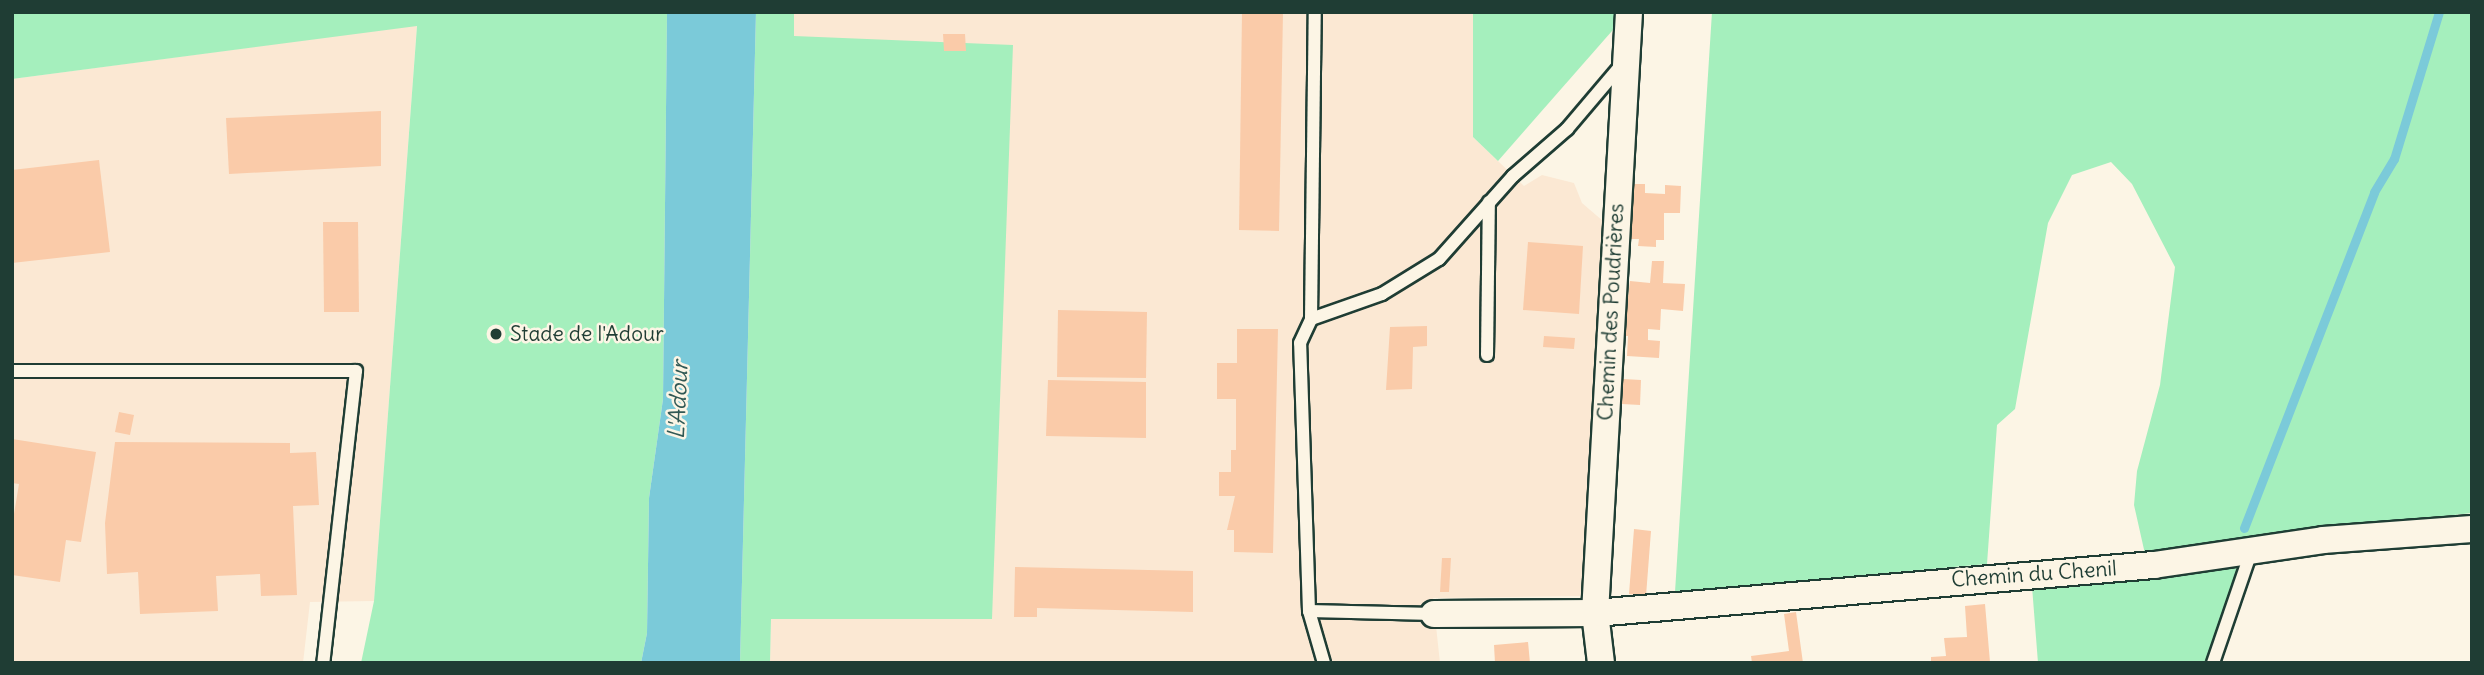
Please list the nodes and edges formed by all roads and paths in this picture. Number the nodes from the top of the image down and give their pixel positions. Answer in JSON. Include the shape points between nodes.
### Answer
{"nodes":[{"id":1,"x":1315,"y":12,"type":"edge"},
{"id":2,"x":1629,"y":12,"type":"edge"},
{"id":3,"x":1625,"y":60,"type":"junction"},
{"id":4,"x":1489,"y":202,"type":"junction"},
{"id":5,"x":1311,"y":319,"type":"junction"},
{"id":6,"x":1487,"y":355,"type":"dead end"},
{"id":7,"x":12,"y":371,"type":"edge"},
{"id":8,"x":2472,"y":529,"type":"edge"},
{"id":9,"x":2251,"y":551,"type":"junction"},
{"id":10,"x":1309,"y":611,"type":"junction"},
{"id":11,"x":1595,"y":612,"type":"junction"},
{"id":12,"x":1434,"y":614,"type":"joint"},
{"id":13,"x":323,"y":663,"type":"edge"},
{"id":14,"x":1324,"y":663,"type":"edge"},
{"id":15,"x":1601,"y":663,"type":"edge"},
{"id":16,"x":2213,"y":663,"type":"edge"}],
"edges":[{"from":1,"to":5,"type":"lane"},
{"from":2,"to":3,"type":"street","name":"Chemin des Poudrières"},
{"from":3,"to":4,"type":"lane","via":[[1567,129]]},
{"from":3,"to":11,"type":"street","name":"Chemin des Poudrières"},
{"from":4,"to":5,"type":"lane","via":[[1439,259],[1382,294]]},
{"from":4,"to":6,"type":"lane"},
{"from":5,"to":10,"type":"lane","via":[[1300,343]]},
{"from":7,"to":13,"type":"lane","via":[[356,371]]},
{"from":8,"to":9,"type":"street","name":"Chemin du Chenil","via":[[2323,540]]},
{"from":9,"to":11,"type":"street","name":"Chemin du Chenil","via":[[2154,565]]},
{"from":9,"to":16,"type":"lane"},
{"from":10,"to":12,"type":"lane"},
{"from":10,"to":14,"type":"lane"},
{"from":11,"to":12,"type":"street"},
{"from":11,"to":15,"type":"street","name":"Chemin des Poudrières"}]}
